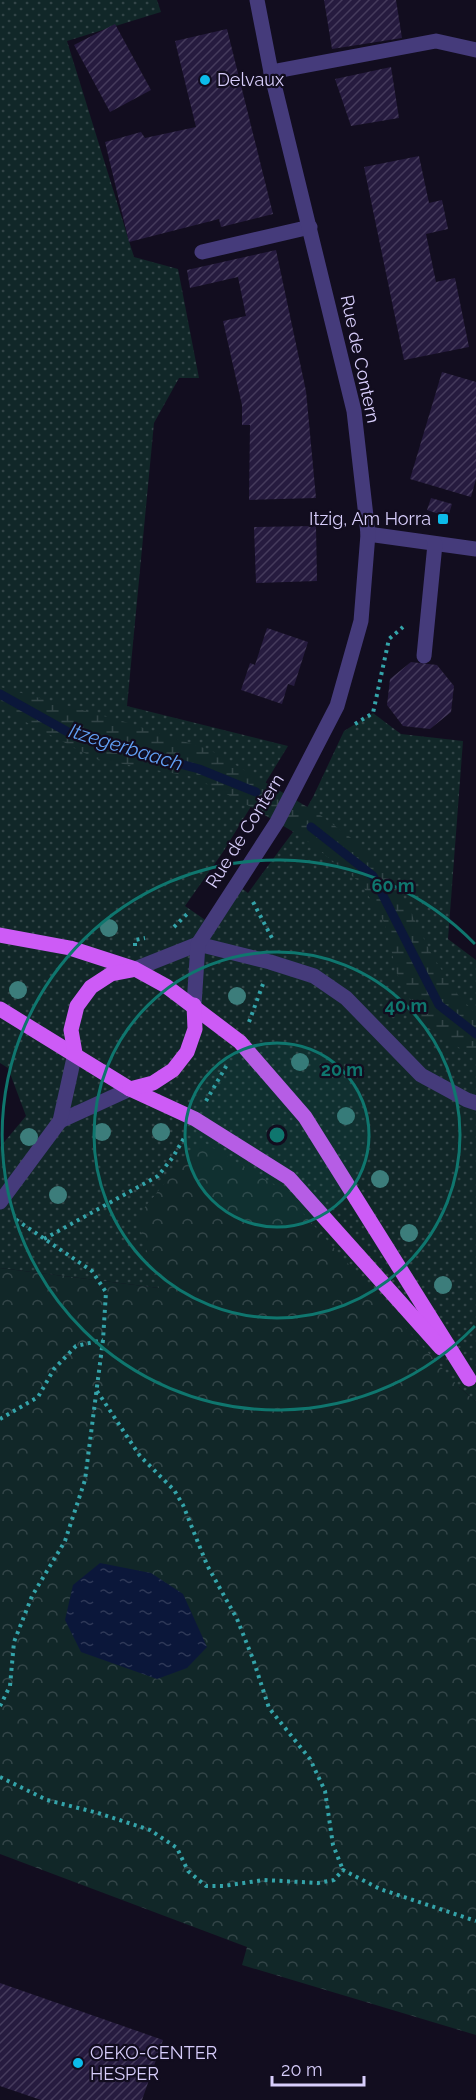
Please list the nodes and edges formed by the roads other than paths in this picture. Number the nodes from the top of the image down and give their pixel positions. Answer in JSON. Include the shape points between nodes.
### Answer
{"nodes":[{"id":1,"x":257,"y":0,"type":"edge"},
{"id":2,"x":476,"y":50,"type":"edge"},
{"id":3,"x":271,"y":72,"type":"junction"},
{"id":4,"x":310,"y":227,"type":"junction"},
{"id":5,"x":202,"y":252,"type":"dead end"},
{"id":6,"x":368,"y":534,"type":"junction"},
{"id":7,"x":435,"y":544,"type":"junction"},
{"id":8,"x":476,"y":549,"type":"edge"},
{"id":9,"x":424,"y":656,"type":"dead end"},
{"id":10,"x":0,"y":935,"type":"edge"},
{"id":11,"x":198,"y":944,"type":"junction"},
{"id":12,"x":135,"y":969,"type":"junction"},
{"id":13,"x":194,"y":1005,"type":"junction"},
{"id":14,"x":0,"y":1009,"type":"edge"},
{"id":15,"x":75,"y":1053,"type":"junction"},
{"id":16,"x":130,"y":1089,"type":"junction"},
{"id":17,"x":476,"y":1103,"type":"edge"},
{"id":18,"x":60,"y":1121,"type":"junction"},
{"id":19,"x":4,"y":1208,"type":"edge"},
{"id":20,"x":473,"y":1382,"type":"edge"}],
"edges":[{"from":1,"to":3,"type":"street","name":"Rue de Contern"},
{"from":2,"to":3,"type":"street","via":[[436,41]]},
{"from":3,"to":4,"type":"street","name":"Rue de Contern"},
{"from":4,"to":5,"type":"street"},
{"from":4,"to":6,"type":"street","name":"Rue de Contern","via":[[354,411]]},
{"from":6,"to":7,"type":"street"},
{"from":6,"to":11,"type":"street","name":"Rue de Contern","via":[[361,621],[336,706],[277,822]]},
{"from":7,"to":8,"type":"street"},
{"from":7,"to":9,"type":"street"},
{"from":10,"to":12,"type":"main road","via":[[70,948]]},
{"from":11,"to":12,"type":"street"},
{"from":11,"to":13,"type":"street","name":"Rue de Contern"},
{"from":11,"to":17,"type":"street","via":[[314,976],[346,998],[422,1075]]},
{"from":12,"to":13,"type":"main road"},
{"from":12,"to":15,"type":"main road","via":[[111,974],[91,987],[77,1006],[71,1030]]},
{"from":13,"to":16,"type":"main road","via":[[195,1029],[187,1052],[173,1070],[153,1083]]},
{"from":13,"to":20,"type":"main road","via":[[240,1042],[305,1117]]},
{"from":14,"to":15,"type":"main road"},
{"from":15,"to":16,"type":"main road"},
{"from":15,"to":18,"type":"street"},
{"from":16,"to":18,"type":"street"},
{"from":16,"to":20,"type":"main road","via":[[195,1119],[289,1178]]},
{"from":18,"to":19,"type":"street"}]}
